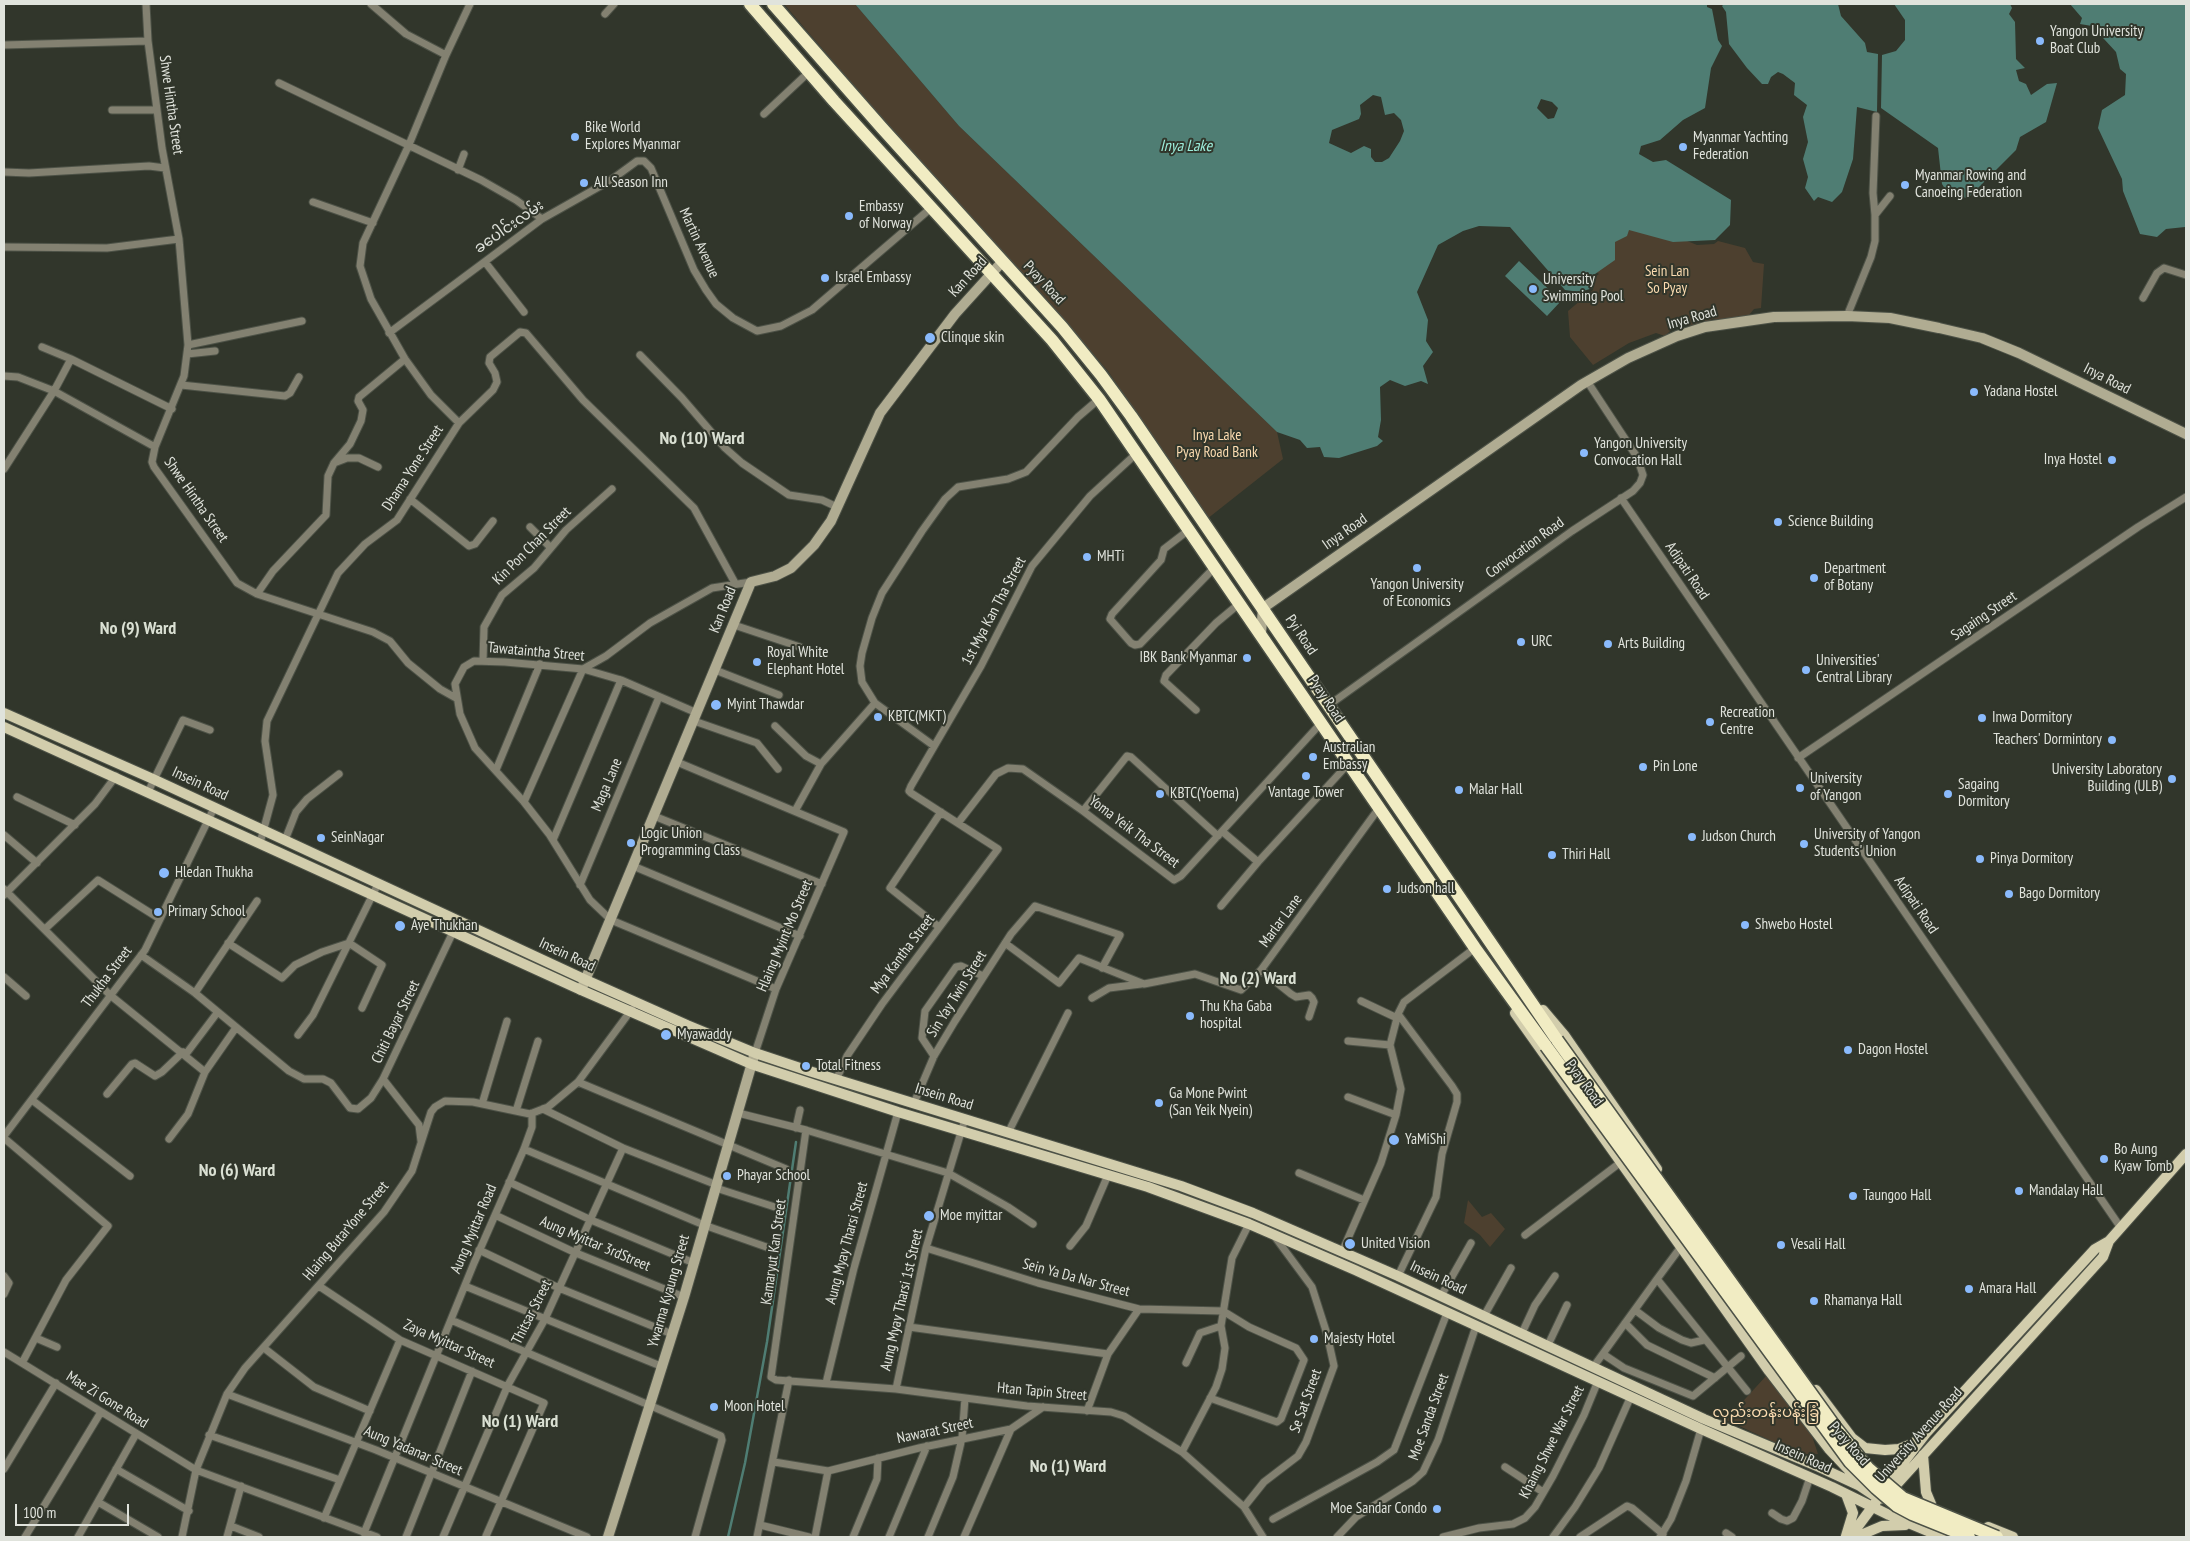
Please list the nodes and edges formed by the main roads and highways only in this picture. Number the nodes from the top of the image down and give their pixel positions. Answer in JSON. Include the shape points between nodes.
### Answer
{"nodes":[{"id":1,"x":772,"y":4,"type":"edge"},
{"id":2,"x":755,"y":9,"type":"edge"},
{"id":3,"x":1002,"y":262,"type":"junction"},
{"id":4,"x":990,"y":273,"type":"junction"},
{"id":5,"x":1017,"y":278,"type":"junction"},
{"id":6,"x":1005,"y":289,"type":"junction"},
{"id":7,"x":2186,"y":434,"type":"edge"},
{"id":8,"x":1167,"y":468,"type":"junction"},
{"id":9,"x":1154,"y":477,"type":"junction"},
{"id":10,"x":1240,"y":603,"type":"junction"},
{"id":11,"x":1263,"y":608,"type":"junction"},
{"id":12,"x":1261,"y":633,"type":"junction"},
{"id":13,"x":1329,"y":705,"type":"joint"},
{"id":14,"x":4,"y":713,"type":"edge"},
{"id":15,"x":4,"y":727,"type":"edge"},
{"id":16,"x":586,"y":980,"type":"junction"},
{"id":17,"x":582,"y":990,"type":"junction"},
{"id":18,"x":1512,"y":1001,"type":"junction"},
{"id":19,"x":1532,"y":1004,"type":"junction"},
{"id":20,"x":755,"y":1053,"type":"junction"},
{"id":21,"x":751,"y":1064,"type":"junction"},
{"id":22,"x":2186,"y":1154,"type":"edge"},
{"id":23,"x":2109,"y":1241,"type":"junction"},
{"id":24,"x":1801,"y":1370,"type":"junction"},
{"id":25,"x":1782,"y":1388,"type":"junction"},
{"id":26,"x":1927,"y":1432,"type":"junction"},
{"id":27,"x":1850,"y":1437,"type":"junction"},
{"id":28,"x":1829,"y":1449,"type":"junction"},
{"id":29,"x":1923,"y":1455,"type":"junction"},
{"id":30,"x":1819,"y":1467,"type":"junction"},
{"id":31,"x":1893,"y":1485,"type":"junction"},
{"id":32,"x":1846,"y":1494,"type":"junction"},
{"id":33,"x":1876,"y":1502,"type":"junction"},
{"id":34,"x":1930,"y":1504,"type":"junction"},
{"id":35,"x":1919,"y":1528,"type":"junction"},
{"id":36,"x":608,"y":1537,"type":"edge"},
{"id":37,"x":1846,"y":1537,"type":"edge"},
{"id":38,"x":1850,"y":1537,"type":"edge"},
{"id":39,"x":1856,"y":1537,"type":"edge"},
{"id":40,"x":1942,"y":1537,"type":"edge"},
{"id":41,"x":1969,"y":1537,"type":"edge"},
{"id":42,"x":1997,"y":1537,"type":"edge"},
{"id":43,"x":2013,"y":1537,"type":"edge"}],
"edges":[{"from":1,"to":2,"type":"highway"},
{"from":1,"to":3,"type":"highway","name":"Pyay Road"},
{"from":2,"to":4,"type":"highway"},
{"from":3,"to":4,"type":"main road","name":"Kan Road"},
{"from":3,"to":5,"type":"highway","name":"Pyay Road"},
{"from":4,"to":6,"type":"highway"},
{"from":4,"to":16,"type":"main road","name":"Kan Road","via":[[915,364],[880,414],[831,520],[814,546],[790,568],[776,576],[751,582]]},
{"from":5,"to":6,"type":"highway"},
{"from":5,"to":8,"type":"highway","name":"Pyay Road","via":[[1101,375]]},
{"from":6,"to":9,"type":"highway","via":[[1052,340],[1099,399]]},
{"from":7,"to":11,"type":"main road","name":"Inya Road","via":[[1982,338],[1890,318],[1847,316],[1774,317],[1705,327],[1644,350],[1587,381]]},
{"from":8,"to":9,"type":"highway"},
{"from":8,"to":11,"type":"highway","name":"Pyay Road"},
{"from":9,"to":10,"type":"highway"},
{"from":10,"to":11,"type":"main road"},
{"from":10,"to":12,"type":"highway"},
{"from":11,"to":12,"type":"main road"},
{"from":11,"to":13,"type":"highway","name":"Pyi Road"},
{"from":12,"to":18,"type":"highway","name":"Pyay Road"},
{"from":13,"to":19,"type":"highway","name":"Pyay Road"},
{"from":14,"to":16,"type":"main road","name":"Insein Road"},
{"from":15,"to":17,"type":"main road","name":"Insein Road"},
{"from":16,"to":17,"type":"main road","name":"Kan Road"},
{"from":16,"to":20,"type":"main road","name":"Insein Road"},
{"from":17,"to":21,"type":"main road","name":"Insein Road"},
{"from":18,"to":25,"type":"main road","name":"Pyay Road","via":[[1510,1006],[1530,1036]]},
{"from":18,"to":41,"type":"highway","name":"Pyay Road","bridge":true,"via":[[1850,1462],[1897,1506]]},
{"from":19,"to":24,"type":"main road","name":"Pyay Road","via":[[1540,1007],[1565,1036],[1703,1237]]},
{"from":19,"to":42,"type":"highway","name":"Pyay Road","bridge":true,"via":[[1868,1468],[1903,1498]]},
{"from":20,"to":21,"type":"main road","name":"Ywarma Kyaung Street"},
{"from":20,"to":30,"type":"main road","name":"Insein Road","via":[[1181,1186],[1398,1276],[1704,1418]]},
{"from":21,"to":32,"type":"main road","name":"Insein Road","via":[[1108,1175],[1249,1224]]},
{"from":21,"to":36,"type":"main road","name":"Ywarma Kyaung Street","via":[[663,1367]]},
{"from":22,"to":23,"type":"main road","name":"University Avenue Road"},
{"from":23,"to":26,"type":"main road","name":"University Avenue Road","via":[[2095,1248]]},
{"from":23,"to":29,"type":"main road","name":"University Avenue Road","via":[[2103,1257]]},
{"from":24,"to":25,"type":"main road"},
{"from":24,"to":27,"type":"main road","name":"Pyay Road"},
{"from":25,"to":28,"type":"main road","name":"Pyay Road"},
{"from":26,"to":27,"type":"main road","via":[[1912,1444],[1885,1450],[1865,1448]]},
{"from":26,"to":31,"type":"main road","name":"University Avenue Road"},
{"from":27,"to":31,"type":"main road","name":"Pyay Road"},
{"from":28,"to":30,"type":"main road"},
{"from":28,"to":33,"type":"main road","name":"Pyay Road"},
{"from":29,"to":31,"type":"main road","name":"University Avenue Road"},
{"from":29,"to":34,"type":"main road"},
{"from":30,"to":33,"type":"main road","name":"Insein Road","via":[[1860,1486]]},
{"from":31,"to":33,"type":"main road","name":"University Avenue Road"},
{"from":31,"to":34,"type":"main road","name":"Pyay Road"},
{"from":32,"to":33,"type":"main road","name":"Insein Road"},
{"from":32,"to":37,"type":"main road","via":[[1853,1513]]},
{"from":33,"to":34,"type":"main road","name":"Pyay Road"},
{"from":33,"to":35,"type":"main road","name":"Pyay Road"},
{"from":33,"to":38,"type":"main road","name":"University Avenue Road"},
{"from":34,"to":43,"type":"main road","name":"Pyay Road"},
{"from":35,"to":39,"type":"main road","via":[[1904,1524],[1882,1526]]},
{"from":35,"to":40,"type":"main road","name":"Pyay Road"}]}
